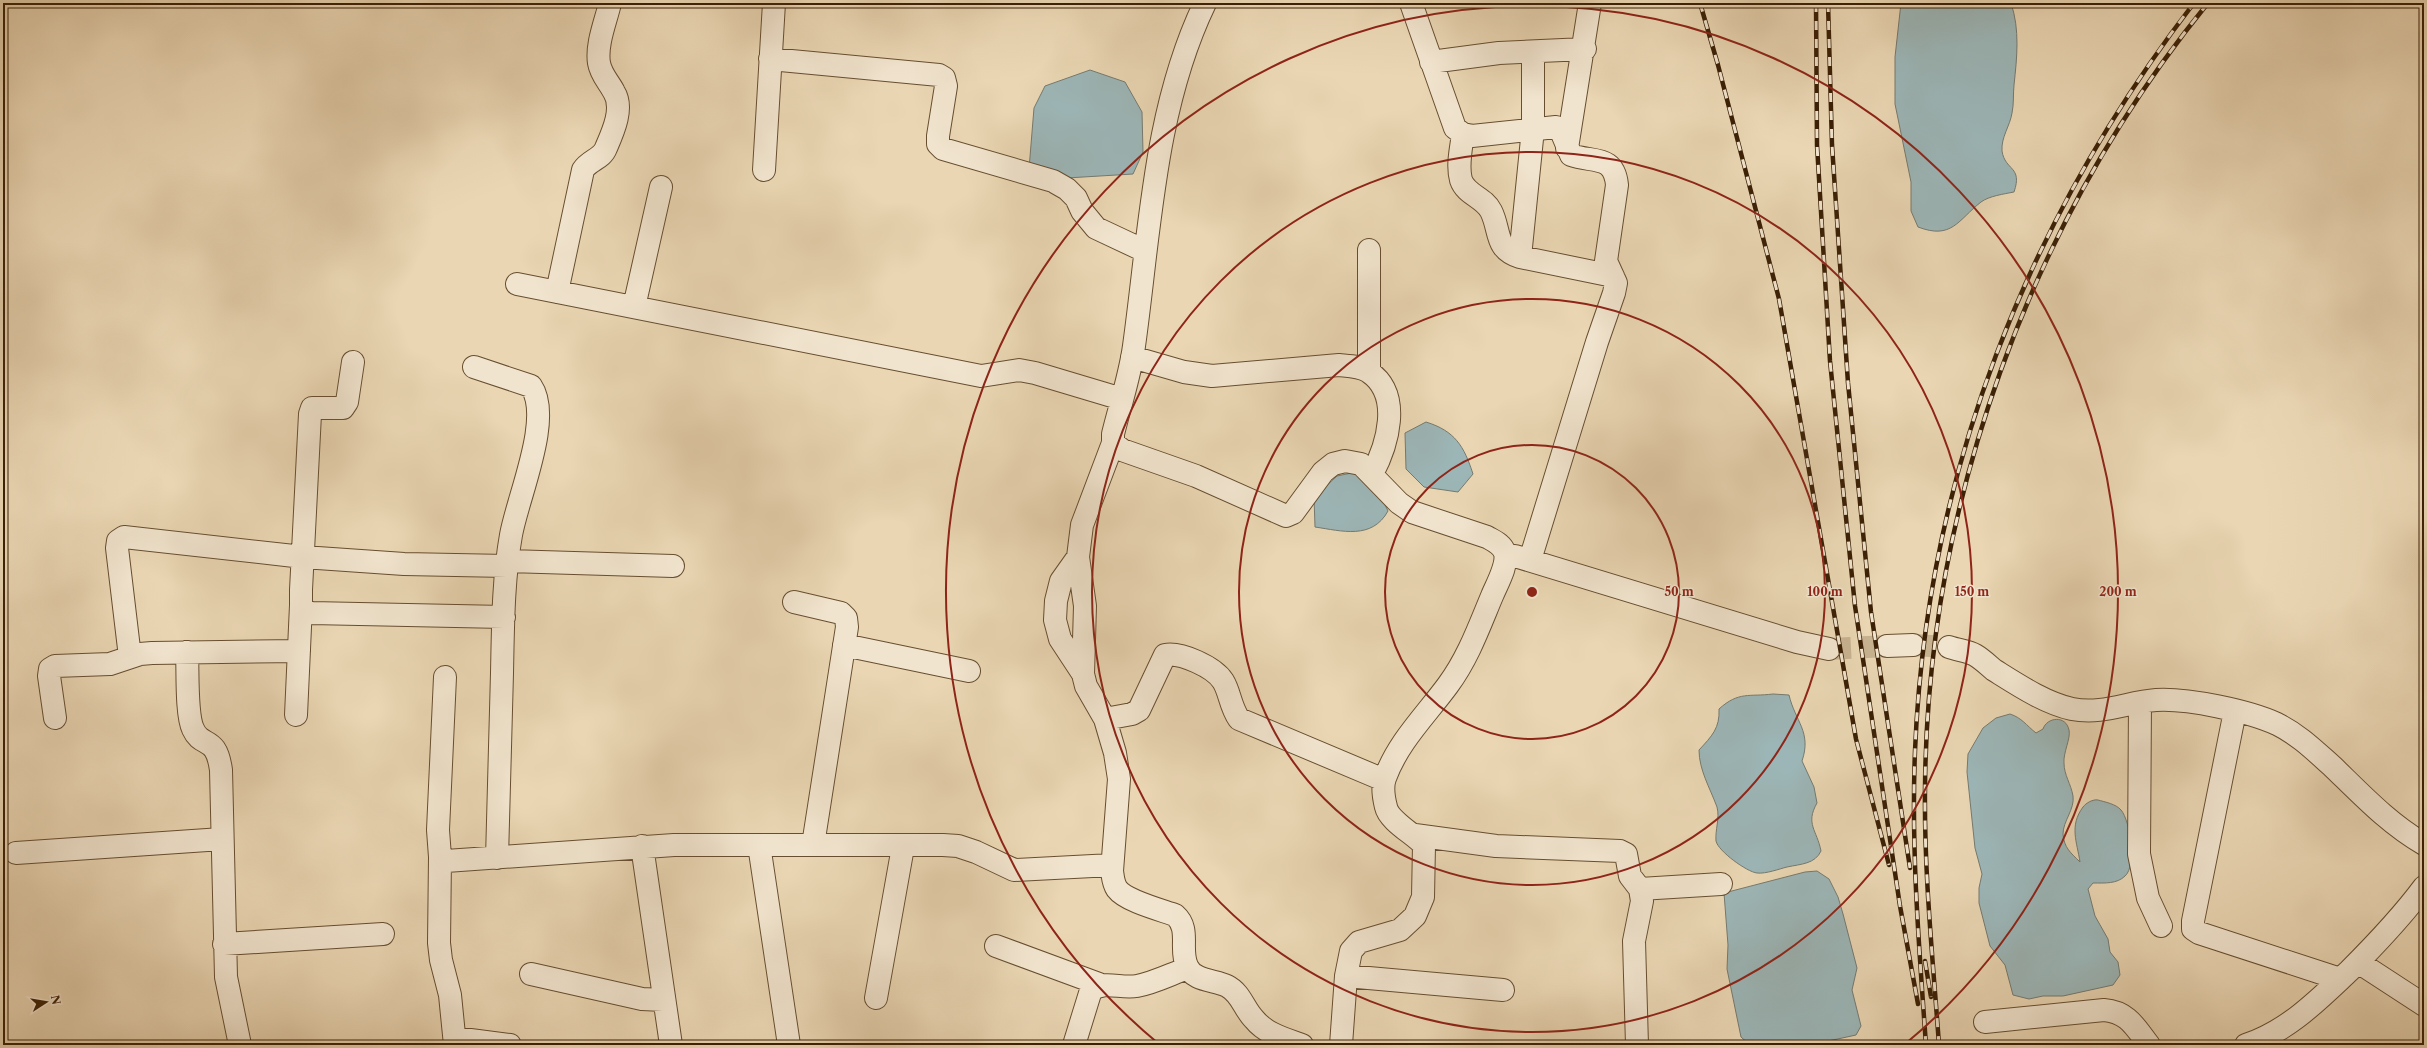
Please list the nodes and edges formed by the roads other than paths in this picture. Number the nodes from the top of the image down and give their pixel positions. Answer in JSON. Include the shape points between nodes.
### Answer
{"nodes":[{"id":1,"x":610,"y":3,"type":"edge"},
{"id":2,"x":774,"y":3,"type":"edge"},
{"id":3,"x":1205,"y":3,"type":"edge"},
{"id":4,"x":1411,"y":3,"type":"edge"},
{"id":5,"x":1590,"y":3,"type":"edge"},
{"id":6,"x":1585,"y":49,"type":"junction"},
{"id":7,"x":1533,"y":52,"type":"junction"},
{"id":8,"x":770,"y":59,"type":"junction"},
{"id":9,"x":1431,"y":62,"type":"junction"},
{"id":10,"x":1533,"y":129,"type":"junction"},
{"id":11,"x":1462,"y":134,"type":"junction"},
{"id":12,"x":1567,"y":148,"type":"junction"},
{"id":13,"x":764,"y":170,"type":"dead end"},
{"id":14,"x":661,"y":187,"type":"dead end"},
{"id":15,"x":1369,"y":250,"type":"dead end"},
{"id":16,"x":1145,"y":251,"type":"junction"},
{"id":17,"x":1520,"y":257,"type":"junction"},
{"id":18,"x":1613,"y":276,"type":"junction"},
{"id":19,"x":517,"y":284,"type":"dead end"},
{"id":20,"x":557,"y":292,"type":"junction"},
{"id":21,"x":634,"y":307,"type":"junction"},
{"id":22,"x":1132,"y":357,"type":"junction"},
{"id":23,"x":353,"y":362,"type":"dead end"},
{"id":24,"x":474,"y":367,"type":"dead end"},
{"id":25,"x":1369,"y":372,"type":"junction"},
{"id":26,"x":1122,"y":399,"type":"junction"},
{"id":27,"x":1113,"y":443,"type":"junction"},
{"id":28,"x":1372,"y":474,"type":"junction"},
{"id":29,"x":1505,"y":553,"type":"junction"},
{"id":30,"x":303,"y":557,"type":"junction"},
{"id":31,"x":1078,"y":557,"type":"junction"},
{"id":32,"x":1530,"y":560,"type":"junction"},
{"id":33,"x":507,"y":564,"type":"junction"},
{"id":34,"x":673,"y":566,"type":"dead end"},
{"id":35,"x":794,"y":602,"type":"dead end"},
{"id":36,"x":302,"y":605,"type":"junction"},
{"id":37,"x":504,"y":617,"type":"junction"},
{"id":38,"x":844,"y":645,"type":"junction"},
{"id":39,"x":1913,"y":645,"type":"tunnel mouth"},
{"id":40,"x":1887,"y":646,"type":"tunnel mouth"},
{"id":41,"x":1949,"y":647,"type":"tunnel mouth"},
{"id":42,"x":1829,"y":649,"type":"tunnel mouth"},
{"id":43,"x":299,"y":651,"type":"junction"},
{"id":44,"x":187,"y":652,"type":"junction"},
{"id":45,"x":130,"y":657,"type":"junction"},
{"id":46,"x":969,"y":672,"type":"dead end"},
{"id":47,"x":1083,"y":674,"type":"junction"},
{"id":48,"x":445,"y":677,"type":"dead end"},
{"id":49,"x":2140,"y":703,"type":"junction"},
{"id":50,"x":2235,"y":711,"type":"junction"},
{"id":51,"x":296,"y":715,"type":"dead end"},
{"id":52,"x":55,"y":718,"type":"dead end"},
{"id":53,"x":1105,"y":719,"type":"junction"},
{"id":54,"x":1384,"y":780,"type":"junction"},
{"id":55,"x":1415,"y":835,"type":"junction"},
{"id":56,"x":222,"y":839,"type":"junction"},
{"id":57,"x":2424,"y":844,"type":"edge"},
{"id":58,"x":759,"y":845,"type":"junction"},
{"id":59,"x":813,"y":845,"type":"junction"},
{"id":60,"x":642,"y":846,"type":"junction"},
{"id":61,"x":903,"y":847,"type":"junction"},
{"id":62,"x":16,"y":853,"type":"dead end"},
{"id":63,"x":440,"y":857,"type":"junction"},
{"id":64,"x":497,"y":858,"type":"junction"},
{"id":65,"x":1112,"y":865,"type":"junction"},
{"id":66,"x":1721,"y":884,"type":"dead end"},
{"id":67,"x":2424,"y":887,"type":"edge"},
{"id":68,"x":1640,"y":889,"type":"junction"},
{"id":69,"x":2161,"y":926,"type":"dead end"},
{"id":70,"x":383,"y":934,"type":"dead end"},
{"id":71,"x":224,"y":944,"type":"junction"},
{"id":72,"x":996,"y":946,"type":"dead end"},
{"id":73,"x":2358,"y":962,"type":"junction"},
{"id":74,"x":1188,"y":968,"type":"junction"},
{"id":75,"x":531,"y":974,"type":"dead end"},
{"id":76,"x":1346,"y":976,"type":"junction"},
{"id":77,"x":2340,"y":980,"type":"junction"},
{"id":78,"x":1099,"y":984,"type":"junction"},
{"id":79,"x":1503,"y":990,"type":"dead end"},
{"id":80,"x":876,"y":998,"type":"dead end"},
{"id":81,"x":663,"y":1000,"type":"junction"},
{"id":82,"x":2424,"y":1005,"type":"edge"},
{"id":83,"x":1985,"y":1022,"type":"dead end"},
{"id":84,"x":455,"y":1042,"type":"edge"},
{"id":85,"x":240,"y":1045,"type":"edge"},
{"id":86,"x":510,"y":1045,"type":"edge"},
{"id":87,"x":671,"y":1045,"type":"edge"},
{"id":88,"x":789,"y":1045,"type":"edge"},
{"id":89,"x":1074,"y":1045,"type":"edge"},
{"id":90,"x":1302,"y":1045,"type":"edge"},
{"id":91,"x":1341,"y":1045,"type":"edge"},
{"id":92,"x":1638,"y":1045,"type":"edge"},
{"id":93,"x":2149,"y":1045,"type":"edge"},
{"id":94,"x":2246,"y":1045,"type":"edge"}],
"edges":[{"from":1,"to":20,"type":"street","via":[[598,53],[601,72],[615,93],[618,114],[606,149],[600,156],[587,163],[583,170]]},
{"from":2,"to":8,"type":"street"},
{"from":3,"to":16,"type":"street","via":[[1188,45],[1170,108],[1153,191]]},
{"from":4,"to":9,"type":"street"},
{"from":5,"to":6,"type":"street"},
{"from":6,"to":7,"type":"street"},
{"from":6,"to":12,"type":"street"},
{"from":7,"to":9,"type":"street","via":[[1499,53]]},
{"from":7,"to":10,"type":"street"},
{"from":8,"to":13,"type":"street"},
{"from":8,"to":16,"type":"street","via":[[939,75],[944,78],[946,86],[938,136],[938,144],[943,149],[1053,181],[1076,198],[1082,211],[1096,228]]},
{"from":9,"to":11,"type":"street","via":[[1451,121]]},
{"from":10,"to":11,"type":"street","via":[[1486,135]]},
{"from":10,"to":12,"type":"street","via":[[1556,127],[1561,131]]},
{"from":10,"to":17,"type":"street"},
{"from":11,"to":17,"type":"street","via":[[1459,169],[1464,189],[1484,202],[1490,210],[1502,247],[1510,254]]},
{"from":12,"to":18,"type":"street","via":[[1575,157],[1603,161],[1612,167],[1616,175],[1617,185],[1606,261]]},
{"from":14,"to":21,"type":"street"},
{"from":15,"to":25,"type":"street"},
{"from":16,"to":22,"type":"street"},
{"from":17,"to":18,"type":"street"},
{"from":18,"to":32,"type":"street","via":[[1616,283],[1614,293]]},
{"from":19,"to":20,"type":"street"},
{"from":20,"to":21,"type":"street"},
{"from":21,"to":26,"type":"street","via":[[981,376],[1019,370],[1035,373]]},
{"from":22,"to":25,"type":"street","via":[[1184,372],[1212,376],[1339,365]]},
{"from":22,"to":26,"type":"street"},
{"from":23,"to":30,"type":"street","via":[[347,402],[343,408],[312,408],[310,414]]},
{"from":24,"to":33,"type":"street","via":[[531,386],[536,393],[539,406],[536,435],[511,534]]},
{"from":25,"to":28,"type":"street","via":[[1384,389],[1388,403],[1386,444]]},
{"from":26,"to":27,"type":"street"},
{"from":27,"to":28,"type":"street","via":[[1122,450],[1196,476],[1286,516],[1293,513],[1323,472],[1333,464],[1345,461],[1361,464]]},
{"from":27,"to":31,"type":"street","via":[[1082,525]]},
{"from":28,"to":29,"type":"street","via":[[1399,504],[1412,512],[1487,537],[1498,543]]},
{"from":29,"to":32,"type":"street"},
{"from":29,"to":54,"type":"street","via":[[1504,566],[1497,585],[1467,655],[1448,685],[1419,720]]},
{"from":30,"to":33,"type":"street","via":[[404,564]]},
{"from":30,"to":36,"type":"street"},
{"from":30,"to":45,"type":"street","via":[[124,537],[118,541],[117,548]]},
{"from":31,"to":47,"type":"street","via":[[1085,606]]},
{"from":31,"to":47,"type":"street","via":[[1061,581],[1056,601],[1056,620],[1060,639]]},
{"from":32,"to":42,"type":"street","via":[[1797,642]]},
{"from":33,"to":34,"type":"street"},
{"from":33,"to":37,"type":"street"},
{"from":35,"to":38,"type":"street","via":[[841,613],[846,618],[847,627]]},
{"from":36,"to":37,"type":"street","via":[[304,610],[310,613]]},
{"from":36,"to":43,"type":"street"},
{"from":37,"to":64,"type":"street"},
{"from":38,"to":46,"type":"street"},
{"from":38,"to":59,"type":"street"},
{"from":39,"to":40,"type":"street"},
{"from":41,"to":49,"type":"street","via":[[1975,655],[2051,702],[2073,709],[2109,710]]},
{"from":43,"to":44,"type":"street"},
{"from":43,"to":51,"type":"street"},
{"from":44,"to":45,"type":"street","via":[[152,653]]},
{"from":44,"to":56,"type":"street","via":[[190,721],[198,737],[212,744],[219,755]]},
{"from":45,"to":52,"type":"street","via":[[110,664],[55,666],[50,669]]},
{"from":47,"to":53,"type":"street","via":[[1086,686]]},
{"from":48,"to":63,"type":"street","via":[[438,830]]},
{"from":49,"to":50,"type":"street","via":[[2156,700],[2184,701]]},
{"from":49,"to":69,"type":"street","via":[[2139,854],[2148,898]]},
{"from":50,"to":57,"type":"street","via":[[2275,723],[2296,733],[2406,834]]},
{"from":50,"to":77,"type":"street","via":[[2192,921],[2193,929]]},
{"from":53,"to":54,"type":"street","via":[[1132,714],[1139,710],[1165,655],[1180,654],[1216,672],[1223,682],[1231,708],[1239,719]]},
{"from":53,"to":65,"type":"street","via":[[1115,753],[1119,779]]},
{"from":54,"to":55,"type":"street","via":[[1386,810],[1394,820]]},
{"from":55,"to":68,"type":"street","via":[[1496,846],[1620,850],[1626,854],[1630,876]]},
{"from":55,"to":76,"type":"street","via":[[1424,845],[1425,856],[1423,897],[1415,916],[1400,930],[1359,942],[1351,951]]},
{"from":56,"to":62,"type":"street"},
{"from":56,"to":71,"type":"street"},
{"from":58,"to":59,"type":"street"},
{"from":58,"to":60,"type":"street"},
{"from":58,"to":88,"type":"street"},
{"from":59,"to":61,"type":"street"},
{"from":60,"to":64,"type":"street"},
{"from":60,"to":81,"type":"street"},
{"from":61,"to":65,"type":"street","via":[[958,846],[1014,870]]},
{"from":61,"to":80,"type":"street"},
{"from":63,"to":64,"type":"street","via":[[446,861]]},
{"from":63,"to":84,"type":"street","via":[[439,943],[450,995]]},
{"from":65,"to":74,"type":"street","via":[[1118,890],[1181,920],[1185,931],[1185,958]]},
{"from":66,"to":68,"type":"street"},
{"from":67,"to":73,"type":"street","via":[[2401,917]]},
{"from":68,"to":92,"type":"street","via":[[1642,901],[1634,941]]},
{"from":70,"to":71,"type":"street"},
{"from":71,"to":85,"type":"street","via":[[226,977]]},
{"from":72,"to":78,"type":"street"},
{"from":73,"to":77,"type":"street"},
{"from":73,"to":82,"type":"street"},
{"from":74,"to":78,"type":"street","via":[[1148,984]]},
{"from":74,"to":90,"type":"street","via":[[1194,975],[1229,987],[1262,1028]]},
{"from":75,"to":81,"type":"street","via":[[642,999]]},
{"from":76,"to":79,"type":"street"},
{"from":76,"to":91,"type":"street"},
{"from":77,"to":94,"type":"street","via":[[2292,1022],[2266,1038]]},
{"from":78,"to":89,"type":"street","via":[[1091,990]]},
{"from":81,"to":87,"type":"street"},
{"from":83,"to":93,"type":"street","via":[[2104,1010],[2118,1011],[2132,1022]]},
{"from":84,"to":86,"type":"street"}]}
